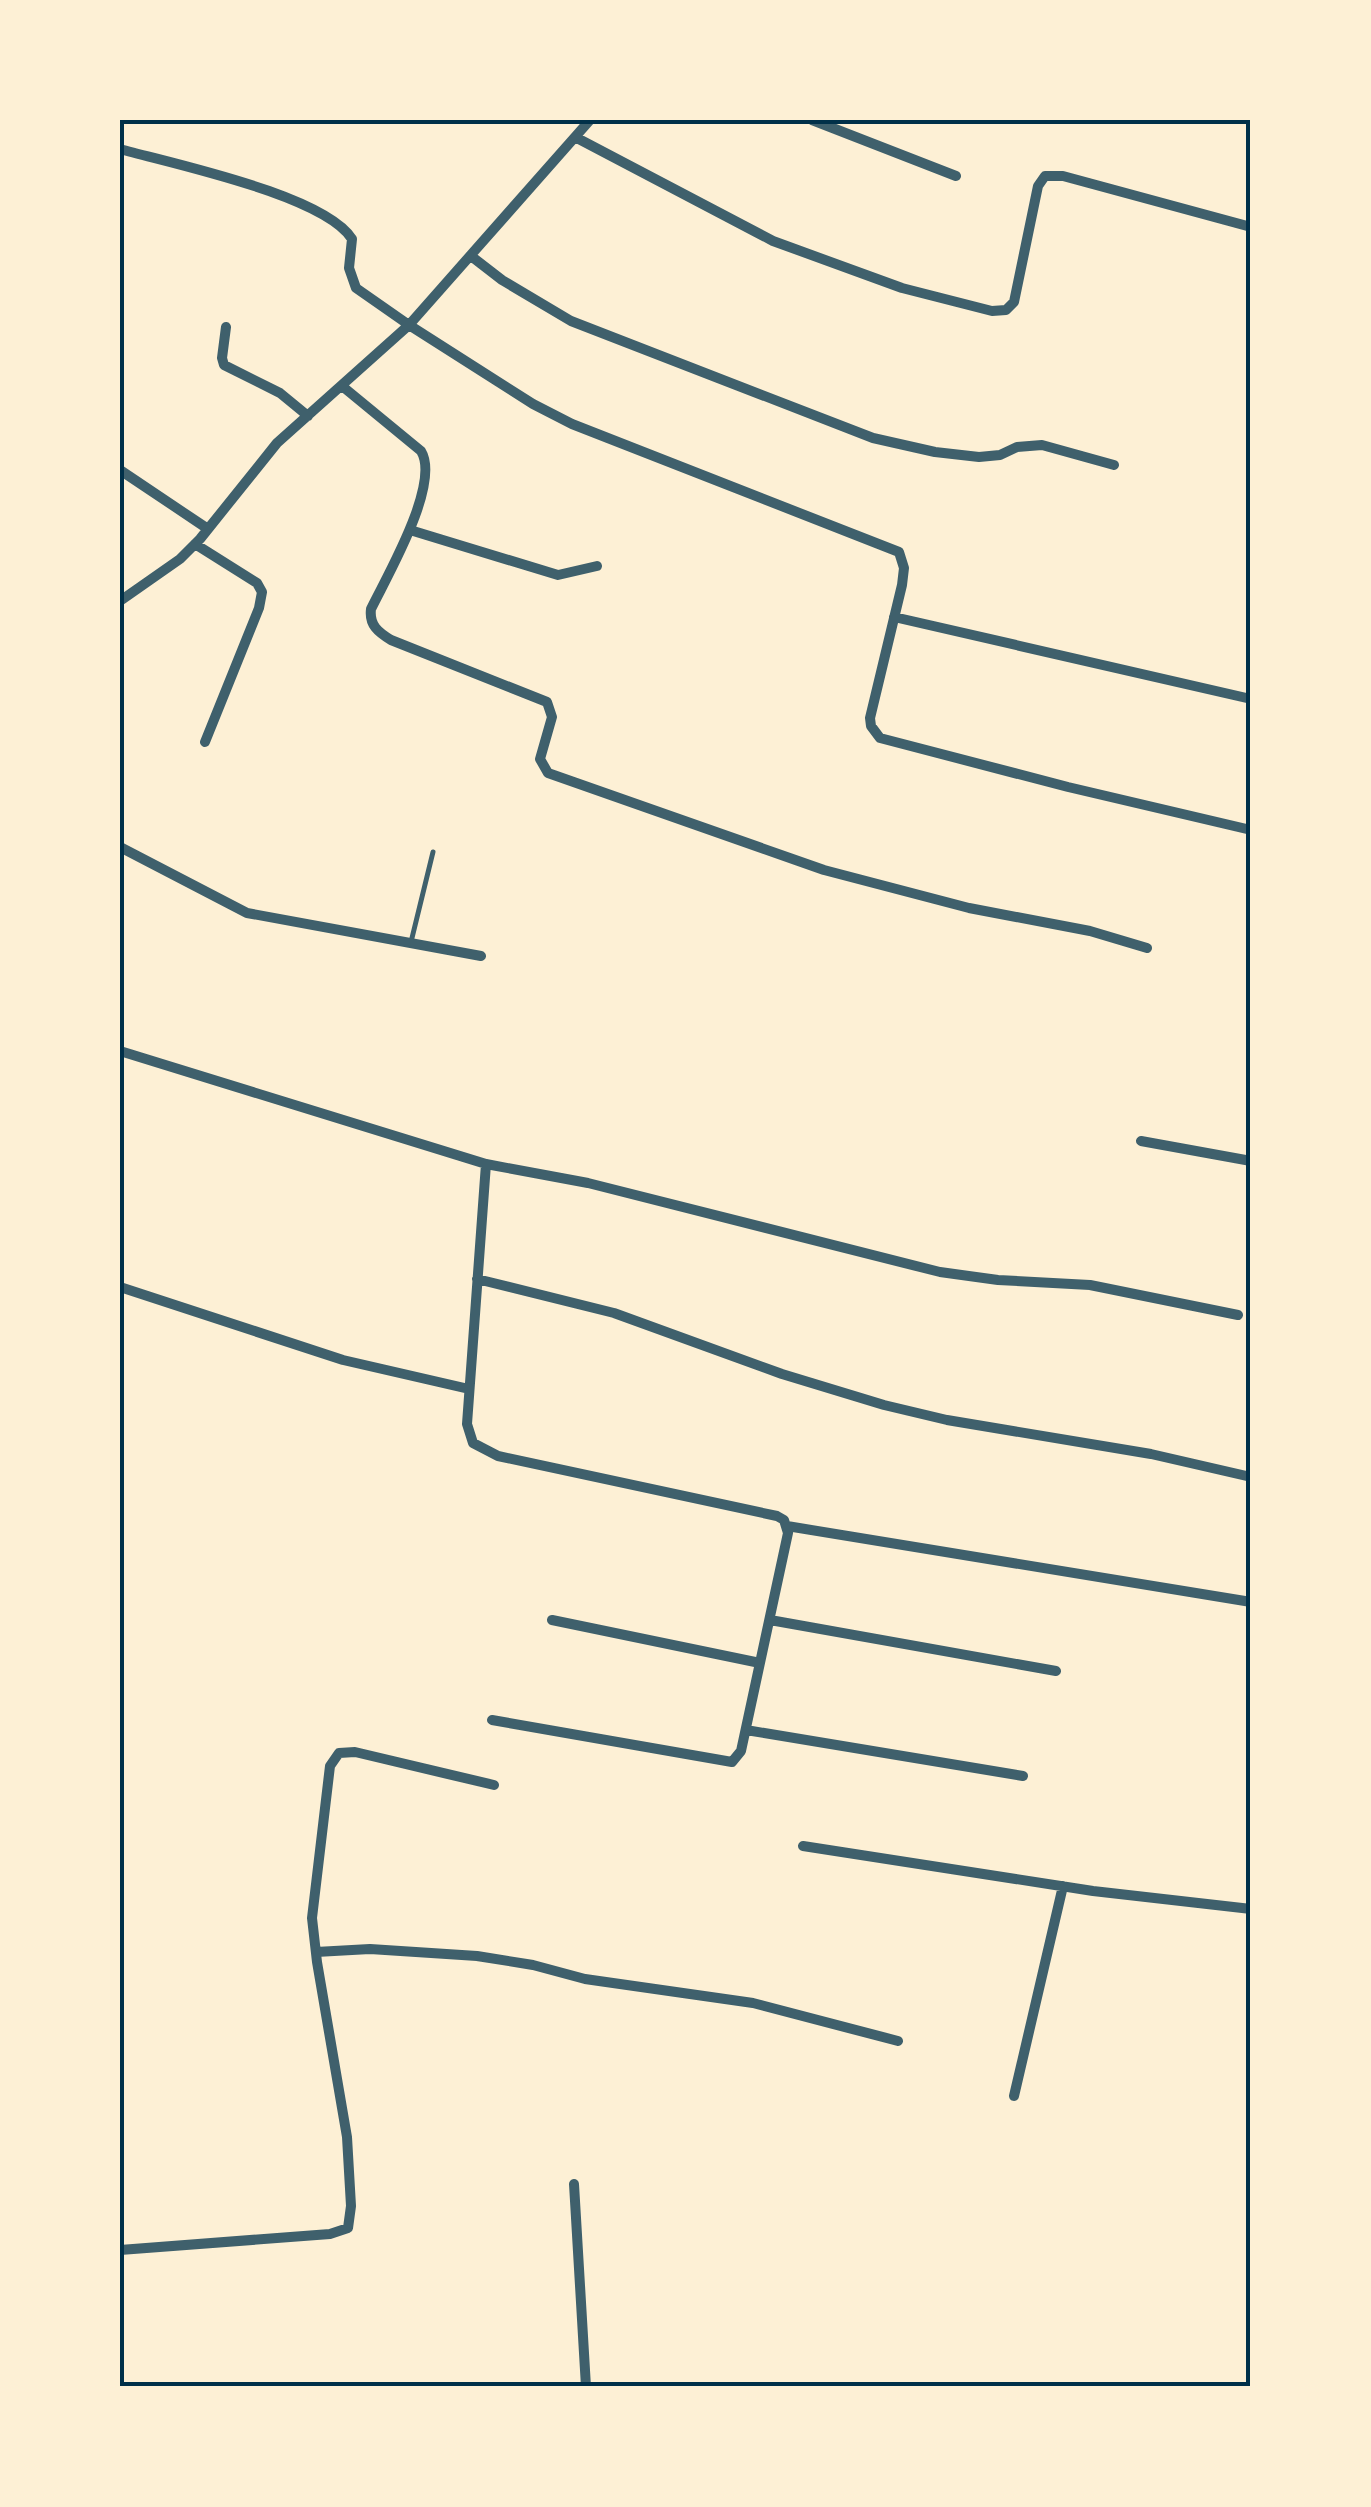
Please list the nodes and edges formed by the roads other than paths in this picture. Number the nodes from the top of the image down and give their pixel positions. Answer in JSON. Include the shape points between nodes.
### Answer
{"nodes":[{"id":1,"x":590,"y":120,"type":"edge"},
{"id":2,"x":812,"y":120,"type":"edge"},
{"id":3,"x":576,"y":137,"type":"junction"},
{"id":4,"x":120,"y":149,"type":"edge"},
{"id":5,"x":956,"y":176,"type":"dead end"},
{"id":6,"x":1251,"y":227,"type":"edge"},
{"id":7,"x":470,"y":256,"type":"junction"},
{"id":8,"x":409,"y":326,"type":"junction"},
{"id":9,"x":226,"y":327,"type":"dead end"},
{"id":10,"x":342,"y":386,"type":"junction"},
{"id":11,"x":308,"y":416,"type":"junction"},
{"id":12,"x":1114,"y":464,"type":"dead end"},
{"id":13,"x":120,"y":470,"type":"edge"},
{"id":14,"x":208,"y":529,"type":"junction"},
{"id":15,"x":410,"y":530,"type":"junction"},
{"id":16,"x":195,"y":544,"type":"junction"},
{"id":17,"x":597,"y":566,"type":"dead end"},
{"id":18,"x":120,"y":601,"type":"edge"},
{"id":19,"x":894,"y":618,"type":"junction"},
{"id":20,"x":1251,"y":700,"type":"edge"},
{"id":21,"x":205,"y":742,"type":"dead end"},
{"id":22,"x":1251,"y":830,"type":"edge"},
{"id":23,"x":120,"y":847,"type":"edge"},
{"id":24,"x":432,"y":852,"type":"dead end"},
{"id":25,"x":410,"y":944,"type":"junction"},
{"id":26,"x":1147,"y":948,"type":"dead end"},
{"id":27,"x":481,"y":956,"type":"dead end"},
{"id":28,"x":120,"y":1051,"type":"edge"},
{"id":29,"x":1141,"y":1141,"type":"dead end"},
{"id":30,"x":1251,"y":1161,"type":"edge"},
{"id":31,"x":486,"y":1164,"type":"junction"},
{"id":32,"x":478,"y":1279,"type":"junction"},
{"id":33,"x":120,"y":1287,"type":"edge"},
{"id":34,"x":1238,"y":1315,"type":"dead end"},
{"id":35,"x":469,"y":1389,"type":"junction"},
{"id":36,"x":1251,"y":1478,"type":"edge"},
{"id":37,"x":787,"y":1526,"type":"junction"},
{"id":38,"x":1251,"y":1602,"type":"edge"},
{"id":39,"x":552,"y":1620,"type":"dead end"},
{"id":40,"x":770,"y":1620,"type":"junction"},
{"id":41,"x":760,"y":1663,"type":"junction"},
{"id":42,"x":1056,"y":1671,"type":"dead end"},
{"id":43,"x":492,"y":1720,"type":"dead end"},
{"id":44,"x":746,"y":1730,"type":"junction"},
{"id":45,"x":1024,"y":1776,"type":"dead end"},
{"id":46,"x":494,"y":1785,"type":"dead end"},
{"id":47,"x":802,"y":1846,"type":"dead end"},
{"id":48,"x":1063,"y":1886,"type":"junction"},
{"id":49,"x":1251,"y":1908,"type":"edge"},
{"id":50,"x":316,"y":1952,"type":"junction"},
{"id":51,"x":898,"y":2041,"type":"dead end"},
{"id":52,"x":1014,"y":2096,"type":"dead end"},
{"id":53,"x":574,"y":2184,"type":"dead end"},
{"id":54,"x":120,"y":2250,"type":"edge"},
{"id":55,"x":586,"y":2387,"type":"edge"}],
"edges":[{"from":1,"to":3,"type":"street"},
{"from":2,"to":5,"type":"street"},
{"from":3,"to":6,"type":"street","via":[[772,241],[902,288],[992,311],[1014,302],[1038,186],[1046,176]]},
{"from":3,"to":7,"type":"street"},
{"from":4,"to":8,"type":"street","via":[[233,180],[328,216],[352,239],[352,283]]},
{"from":7,"to":8,"type":"street"},
{"from":7,"to":12,"type":"street","via":[[571,322],[872,438],[979,457],[1042,445]]},
{"from":8,"to":10,"type":"street"},
{"from":8,"to":19,"type":"street","via":[[572,424],[891,547],[904,568]]},
{"from":9,"to":11,"type":"street","via":[[224,365],[280,393]]},
{"from":10,"to":11,"type":"street"},
{"from":10,"to":15,"type":"street","via":[[425,456]]},
{"from":11,"to":14,"type":"street","via":[[247,476]]},
{"from":13,"to":14,"type":"street"},
{"from":14,"to":16,"type":"street"},
{"from":15,"to":17,"type":"street","via":[[558,575]]},
{"from":15,"to":26,"type":"street","via":[[371,609],[376,630],[547,702],[552,717],[540,759],[548,773],[824,870]]},
{"from":16,"to":18,"type":"street"},
{"from":16,"to":21,"type":"street","via":[[262,592]]},
{"from":19,"to":20,"type":"street"},
{"from":19,"to":22,"type":"street","via":[[870,718],[880,738]]},
{"from":23,"to":25,"type":"street","via":[[246,913]]},
{"from":24,"to":25,"type":"lane"},
{"from":25,"to":27,"type":"street"},
{"from":28,"to":31,"type":"street"},
{"from":29,"to":30,"type":"street"},
{"from":31,"to":32,"type":"street"},
{"from":31,"to":34,"type":"street","via":[[588,1183],[940,1272],[1090,1286]]},
{"from":32,"to":35,"type":"street"},
{"from":32,"to":36,"type":"street","via":[[614,1313],[884,1405]]},
{"from":33,"to":35,"type":"street","via":[[343,1360]]},
{"from":35,"to":37,"type":"street","via":[[468,1435],[498,1456],[778,1516]]},
{"from":37,"to":38,"type":"street"},
{"from":37,"to":40,"type":"street"},
{"from":39,"to":41,"type":"street"},
{"from":40,"to":41,"type":"street"},
{"from":40,"to":42,"type":"street"},
{"from":41,"to":44,"type":"street"},
{"from":43,"to":44,"type":"street","via":[[726,1763],[737,1758]]},
{"from":44,"to":45,"type":"street"},
{"from":46,"to":50,"type":"street","via":[[355,1752],[333,1758],[314,1895]]},
{"from":47,"to":48,"type":"street"},
{"from":48,"to":49,"type":"street"},
{"from":48,"to":52,"type":"street"},
{"from":50,"to":51,"type":"street","via":[[370,1949],[533,1964],[585,1979],[754,2004]]},
{"from":50,"to":54,"type":"street","via":[[348,2137],[348,2228]]},
{"from":53,"to":55,"type":"street"}]}
